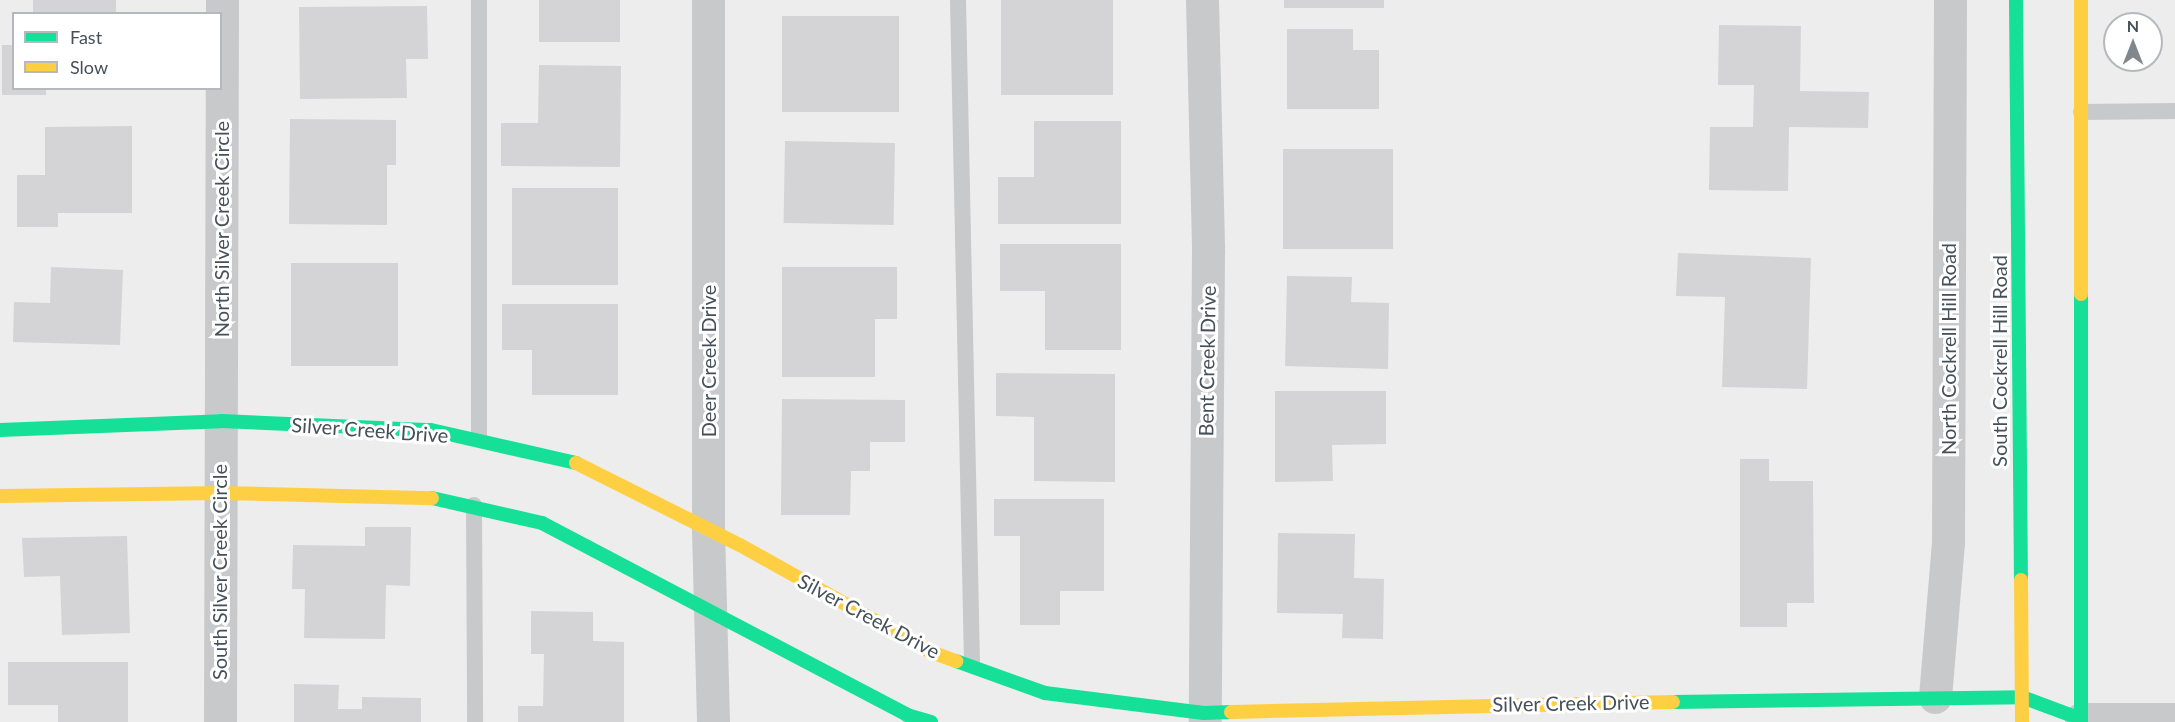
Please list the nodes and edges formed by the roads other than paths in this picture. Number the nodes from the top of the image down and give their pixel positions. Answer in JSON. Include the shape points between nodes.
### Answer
{"nodes":[{"id":1,"x":479,"y":0,"type":"edge"},
{"id":2,"x":708,"y":0,"type":"edge"},
{"id":3,"x":958,"y":0,"type":"edge"},
{"id":4,"x":1202,"y":0,"type":"edge"},
{"id":5,"x":1950,"y":0,"type":"edge"},
{"id":6,"x":2016,"y":0,"type":"edge"},
{"id":7,"x":2085,"y":0,"type":"edge"},
{"id":8,"x":222,"y":90,"type":"edge"},
{"id":9,"x":2175,"y":111,"type":"edge"},
{"id":10,"x":2081,"y":112,"type":"junction"},
{"id":11,"x":221,"y":422,"type":"junction"},
{"id":12,"x":0,"y":430,"type":"edge"},
{"id":13,"x":479,"y":439,"type":"junction"},
{"id":14,"x":221,"y":493,"type":"junction"},
{"id":15,"x":0,"y":496,"type":"edge"},
{"id":16,"x":474,"y":506,"type":"junction"},
{"id":17,"x":708,"y":530,"type":"junction"},
{"id":18,"x":713,"y":612,"type":"junction"},
{"id":19,"x":972,"y":665,"type":"junction"},
{"id":20,"x":1935,"y":697,"type":"junction"},
{"id":21,"x":2022,"y":697,"type":"junction"},
{"id":22,"x":1204,"y":717,"type":"edge"},
{"id":23,"x":2175,"y":718,"type":"edge"},
{"id":24,"x":2080,"y":721,"type":"edge"},
{"id":25,"x":220,"y":722,"type":"edge"},
{"id":26,"x":475,"y":722,"type":"edge"},
{"id":27,"x":713,"y":722,"type":"edge"},
{"id":28,"x":931,"y":722,"type":"edge"},
{"id":29,"x":2022,"y":722,"type":"edge"}],
"edges":[{"from":1,"to":13,"type":"lane"},
{"from":2,"to":17,"type":"street","name":"Deer Creek Drive"},
{"from":3,"to":19,"type":"lane"},
{"from":4,"to":22,"type":"street","name":"Bent Creek Drive","via":[[1208,252]]},
{"from":5,"to":20,"type":"street","name":"North Cockrell Hill Road","via":[[1948,543]]},
{"from":6,"to":21,"type":"street","name":"South Cockrell Hill Road"},
{"from":7,"to":10,"type":"street"},
{"from":8,"to":11,"type":"street","name":"North Silver Creek Circle"},
{"from":9,"to":10,"type":"lane"},
{"from":10,"to":24,"type":"street"},
{"from":11,"to":12,"type":"street","name":"Silver Creek Drive"},
{"from":11,"to":13,"type":"street","name":"Silver Creek Drive","via":[[431,430]]},
{"from":11,"to":14,"type":"street","name":"South Silver Creek Circle"},
{"from":13,"to":17,"type":"street","name":"Silver Creek Drive","via":[[574,462]]},
{"from":14,"to":15,"type":"street"},
{"from":14,"to":16,"type":"street","via":[[438,498]]},
{"from":14,"to":25,"type":"street","name":"South Silver Creek Circle"},
{"from":16,"to":18,"type":"street","via":[[543,524]]},
{"from":16,"to":26,"type":"lane"},
{"from":17,"to":18,"type":"street","name":"Deer Creek Drive"},
{"from":17,"to":19,"type":"street","name":"Silver Creek Drive","via":[[931,652]]},
{"from":18,"to":27,"type":"street","name":"Deer Creek Drive"},
{"from":18,"to":28,"type":"street","via":[[907,715]]},
{"from":19,"to":22,"type":"street","name":"Silver Creek Drive","via":[[1045,693]]},
{"from":20,"to":21,"type":"street","name":"Silver Creek Drive"},
{"from":20,"to":22,"type":"street","name":"Silver Creek Drive"},
{"from":21,"to":24,"type":"street","name":"Silver Creek Drive"},
{"from":21,"to":29,"type":"street","name":"South Cockrell Hill Road"},
{"from":23,"to":24,"type":"street","name":"Silver Creek Drive"}]}
